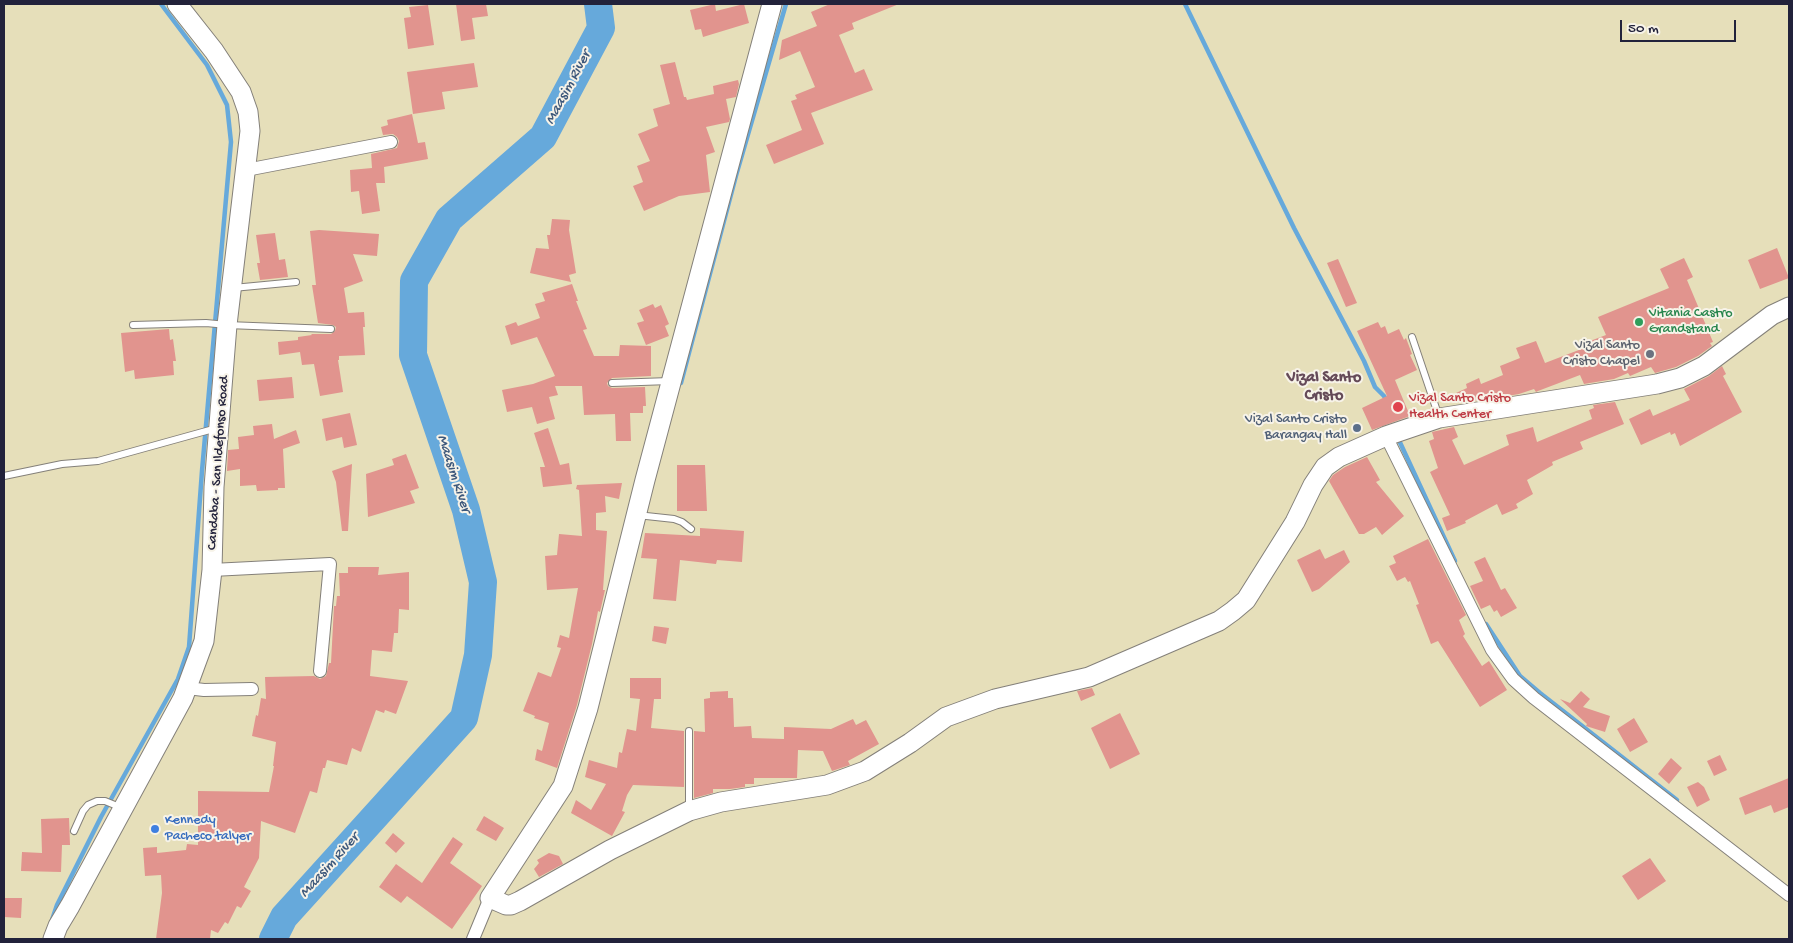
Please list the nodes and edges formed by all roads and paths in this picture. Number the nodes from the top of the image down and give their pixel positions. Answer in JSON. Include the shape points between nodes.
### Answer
{"nodes":[{"id":1,"x":177,"y":4,"type":"edge"},
{"id":2,"x":772,"y":4,"type":"edge"},
{"id":3,"x":391,"y":142,"type":"dead end"},
{"id":4,"x":246,"y":170,"type":"junction"},
{"id":5,"x":296,"y":282,"type":"dead end"},
{"id":6,"x":232,"y":288,"type":"junction"},
{"id":7,"x":1789,"y":307,"type":"edge"},
{"id":8,"x":133,"y":325,"type":"dead end"},
{"id":9,"x":223,"y":325,"type":"junction"},
{"id":10,"x":331,"y":329,"type":"dead end"},
{"id":11,"x":1412,"y":336,"type":"dead end"},
{"id":12,"x":671,"y":381,"type":"junction"},
{"id":13,"x":612,"y":382,"type":"dead end"},
{"id":14,"x":1439,"y":418,"type":"junction"},
{"id":15,"x":214,"y":428,"type":"junction"},
{"id":16,"x":1386,"y":436,"type":"junction"},
{"id":17,"x":4,"y":476,"type":"edge"},
{"id":18,"x":636,"y":515,"type":"junction"},
{"id":19,"x":691,"y":529,"type":"dead end"},
{"id":20,"x":212,"y":570,"type":"junction"},
{"id":21,"x":320,"y":671,"type":"dead end"},
{"id":22,"x":187,"y":688,"type":"junction"},
{"id":23,"x":252,"y":689,"type":"dead end"},
{"id":24,"x":689,"y":731,"type":"dead end"},
{"id":25,"x":118,"y":807,"type":"junction"},
{"id":26,"x":689,"y":811,"type":"junction"},
{"id":27,"x":74,"y":831,"type":"dead end"},
{"id":28,"x":1789,"y":895,"type":"edge"},
{"id":29,"x":490,"y":898,"type":"junction"},
{"id":30,"x":53,"y":939,"type":"edge"},
{"id":31,"x":474,"y":939,"type":"edge"}],
"edges":[{"from":1,"to":4,"type":"street","name":"Candaba - San Ildefonso Road","via":[[214,50],[241,92],[250,131]]},
{"from":2,"to":12,"type":"street"},
{"from":3,"to":4,"type":"street"},
{"from":4,"to":6,"type":"street","name":"Candaba - San Ildefonso Road"},
{"from":5,"to":6,"type":"lane"},
{"from":6,"to":9,"type":"street","name":"Candaba - San Ildefonso Road"},
{"from":7,"to":14,"type":"street","via":[[1772,315],[1704,366],[1680,378]]},
{"from":8,"to":9,"type":"lane"},
{"from":9,"to":10,"type":"lane"},
{"from":9,"to":15,"type":"street","name":"Candaba - San Ildefonso Road"},
{"from":11,"to":14,"type":"lane"},
{"from":12,"to":13,"type":"lane"},
{"from":12,"to":18,"type":"street"},
{"from":14,"to":16,"type":"street"},
{"from":15,"to":17,"type":"lane","via":[[98,461],[62,464]]},
{"from":15,"to":20,"type":"street","name":"Candaba - San Ildefonso Road"},
{"from":16,"to":26,"type":"street","via":[[1339,457],[1325,467],[1251,593],[1234,611],[1218,621],[1089,677],[995,699],[946,717],[865,771],[827,785],[721,802]]},
{"from":16,"to":28,"type":"street","via":[[1488,642],[1513,679]]},
{"from":18,"to":19,"type":"lane","via":[[674,519]]},
{"from":18,"to":29,"type":"street","via":[[588,708],[563,786]]},
{"from":20,"to":21,"type":"street","via":[[330,564]]},
{"from":20,"to":22,"type":"street","name":"Candaba - San Ildefonso Road","via":[[204,641]]},
{"from":22,"to":23,"type":"street"},
{"from":22,"to":25,"type":"street","name":"Candaba - San Ildefonso Road"},
{"from":24,"to":26,"type":"lane"},
{"from":25,"to":27,"type":"lane","via":[[105,801],[88,805]]},
{"from":25,"to":30,"type":"street","name":"Candaba - San Ildefonso Road"},
{"from":26,"to":29,"type":"street","via":[[610,850],[514,904],[506,905]]},
{"from":29,"to":31,"type":"street"}]}
